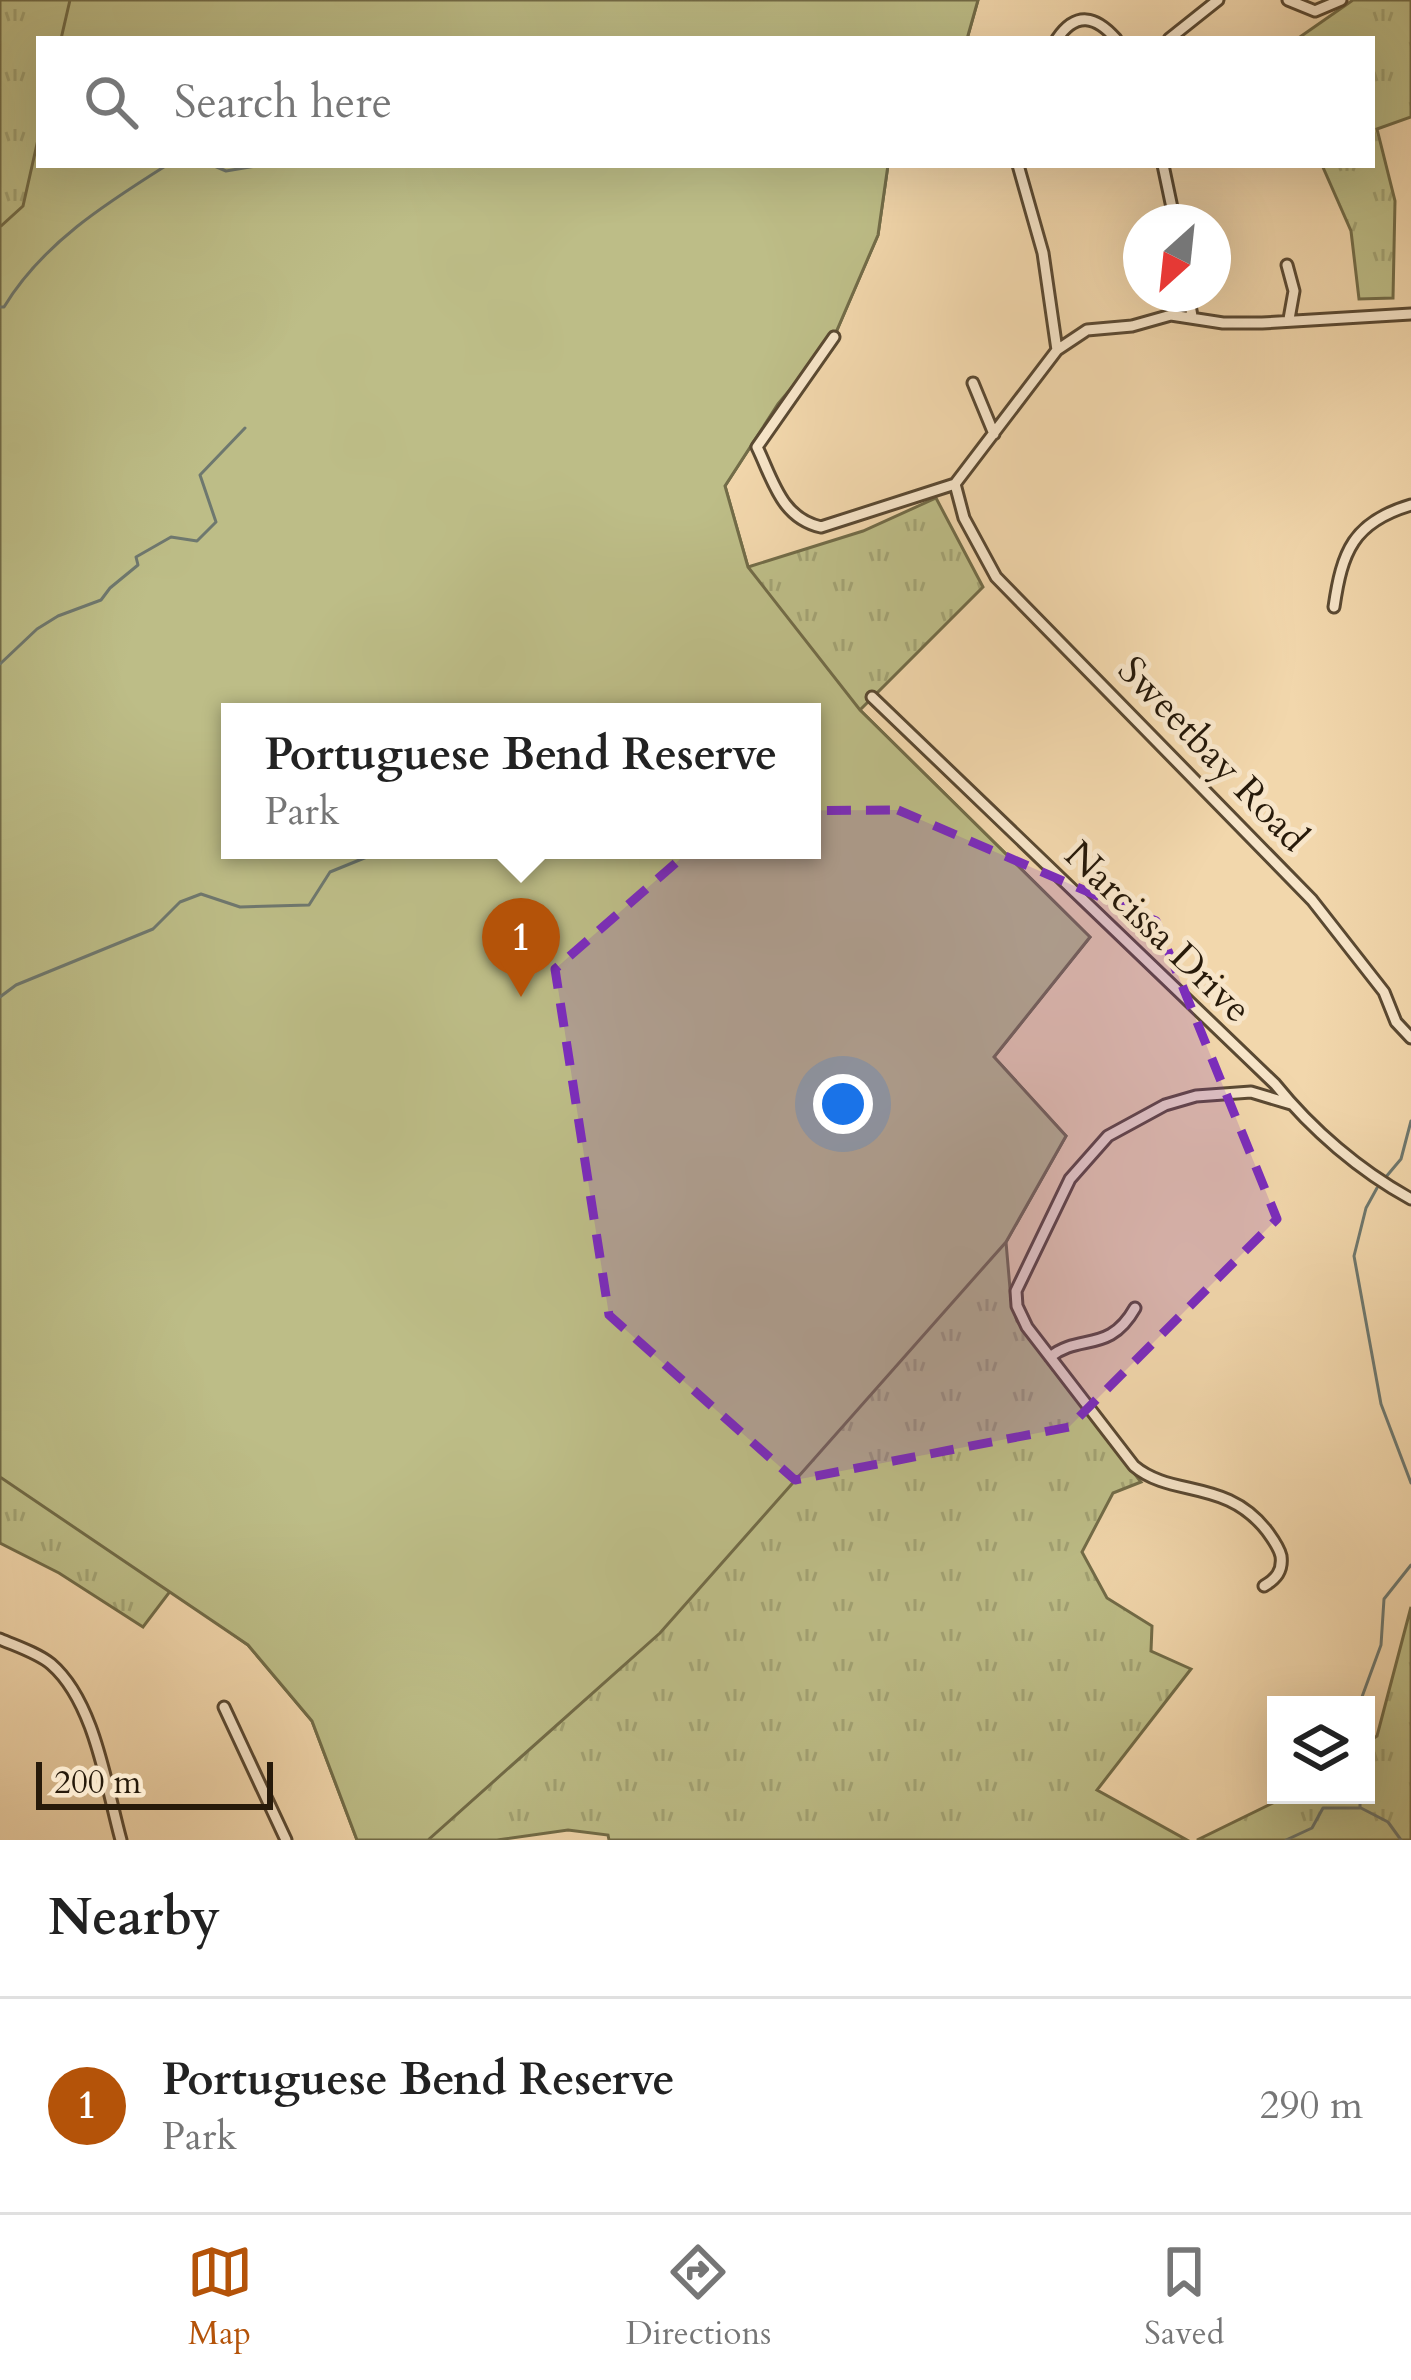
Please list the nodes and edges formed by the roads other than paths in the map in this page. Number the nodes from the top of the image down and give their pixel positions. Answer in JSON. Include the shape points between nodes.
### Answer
{"nodes":[{"id":1,"x":1218,"y":0,"type":"edge"},
{"id":2,"x":1288,"y":0,"type":"edge"},
{"id":3,"x":1341,"y":0,"type":"edge"},
{"id":4,"x":1060,"y":36,"type":"edge"},
{"id":5,"x":1113,"y":36,"type":"edge"},
{"id":6,"x":1173,"y":36,"type":"edge"},
{"id":7,"x":1019,"y":168,"type":"edge"},
{"id":8,"x":1164,"y":168,"type":"edge"},
{"id":9,"x":1171,"y":204,"type":"edge"},
{"id":10,"x":1287,"y":265,"type":"dead end"},
{"id":11,"x":1191,"y":312,"type":"edge"},
{"id":12,"x":1411,"y":314,"type":"edge"},
{"id":13,"x":1192,"y":316,"type":"junction"},
{"id":14,"x":1288,"y":320,"type":"junction"},
{"id":15,"x":834,"y":337,"type":"dead end"},
{"id":16,"x":1057,"y":350,"type":"junction"},
{"id":17,"x":973,"y":383,"type":"dead end"},
{"id":18,"x":994,"y":434,"type":"junction"},
{"id":19,"x":956,"y":484,"type":"junction"},
{"id":20,"x":1411,"y":505,"type":"edge"},
{"id":21,"x":1334,"y":607,"type":"dead end"},
{"id":22,"x":872,"y":697,"type":"dead end"},
{"id":23,"x":1411,"y":1038,"type":"edge"},
{"id":24,"x":1291,"y":1104,"type":"junction"},
{"id":25,"x":1411,"y":1199,"type":"edge"},
{"id":26,"x":1135,"y":1308,"type":"dead end"},
{"id":27,"x":1050,"y":1357,"type":"junction"},
{"id":28,"x":1264,"y":1586,"type":"dead end"},
{"id":29,"x":0,"y":1639,"type":"edge"},
{"id":30,"x":224,"y":1707,"type":"dead end"},
{"id":31,"x":121,"y":1840,"type":"edge"},
{"id":32,"x":286,"y":1840,"type":"edge"}],
"edges":[{"from":1,"to":6,"type":"street"},
{"from":2,"to":3,"type":"street","via":[[1316,10]]},
{"from":4,"to":5,"type":"street","via":[[1084,18]]},
{"from":7,"to":16,"type":"street","via":[[1043,253]]},
{"from":8,"to":9,"type":"street"},
{"from":10,"to":14,"type":"street","via":[[1294,291]]},
{"from":11,"to":13,"type":"street"},
{"from":12,"to":14,"type":"street"},
{"from":13,"to":14,"type":"street"},
{"from":13,"to":16,"type":"street","via":[[1087,329]]},
{"from":15,"to":19,"type":"street","via":[[757,447],[791,513],[821,527]]},
{"from":16,"to":18,"type":"street"},
{"from":17,"to":18,"type":"street"},
{"from":18,"to":19,"type":"street"},
{"from":19,"to":23,"type":"street","name":"Sweetbay Road","via":[[995,577],[1312,899]]},
{"from":20,"to":21,"type":"street","via":[[1355,537]]},
{"from":22,"to":24,"type":"street","name":"Narcissa Drive"},
{"from":24,"to":25,"type":"street","name":"Narcissa Drive"},
{"from":24,"to":27,"type":"street","via":[[1251,1092],[1196,1096],[1135,1118],[1094,1148],[1070,1179],[1016,1291],[1027,1327]]},
{"from":26,"to":27,"type":"street","via":[[1120,1330]]},
{"from":27,"to":28,"type":"street","via":[[1142,1473],[1215,1493],[1255,1517],[1281,1554],[1278,1575]]},
{"from":29,"to":31,"type":"street","via":[[50,1662],[76,1694]]},
{"from":30,"to":32,"type":"street"}]}
